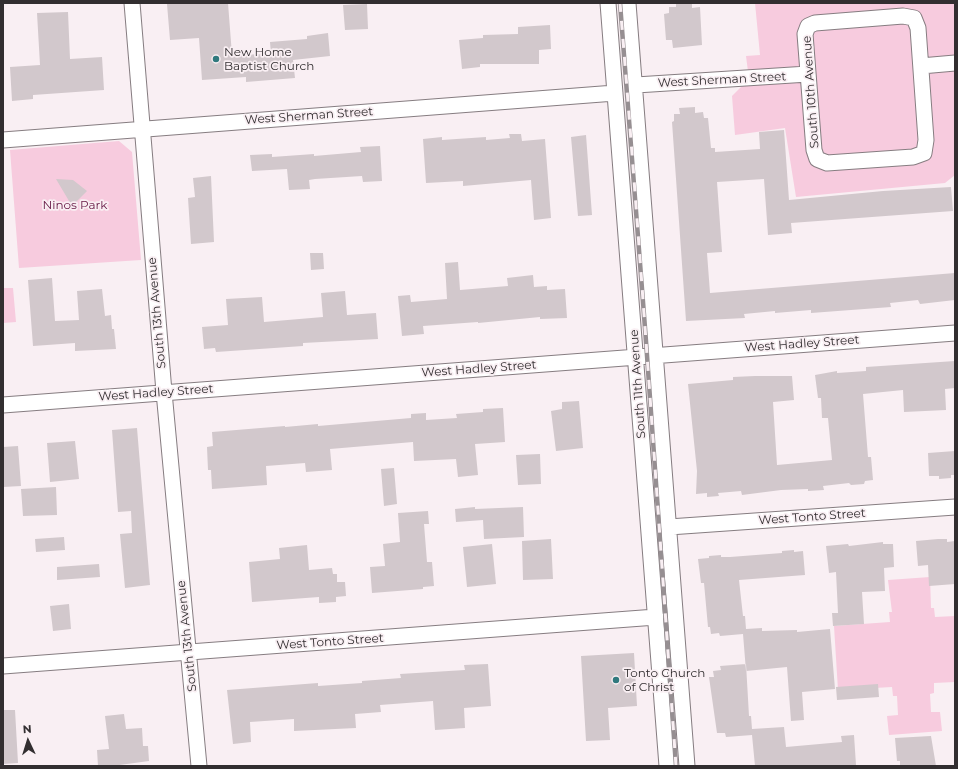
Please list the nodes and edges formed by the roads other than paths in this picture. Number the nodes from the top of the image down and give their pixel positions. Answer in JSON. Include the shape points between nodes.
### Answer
{"nodes":[{"id":1,"x":132,"y":3,"type":"edge"},
{"id":2,"x":608,"y":3,"type":"edge"},
{"id":3,"x":628,"y":3,"type":"edge"},
{"id":4,"x":955,"y":63,"type":"edge"},
{"id":5,"x":921,"y":66,"type":"junction"},
{"id":6,"x":808,"y":74,"type":"junction"},
{"id":7,"x":636,"y":85,"type":"junction"},
{"id":8,"x":615,"y":93,"type":"junction"},
{"id":9,"x":143,"y":129,"type":"junction"},
{"id":10,"x":3,"y":140,"type":"edge"},
{"id":11,"x":955,"y":333,"type":"edge"},
{"id":12,"x":654,"y":356,"type":"junction"},
{"id":13,"x":636,"y":357,"type":"junction"},
{"id":14,"x":164,"y":392,"type":"junction"},
{"id":15,"x":3,"y":405,"type":"edge"},
{"id":16,"x":955,"y":507,"type":"edge"},
{"id":17,"x":669,"y":527,"type":"junction"},
{"id":18,"x":656,"y":617,"type":"junction"},
{"id":19,"x":188,"y":652,"type":"junction"},
{"id":20,"x":3,"y":666,"type":"edge"},
{"id":21,"x":199,"y":766,"type":"edge"},
{"id":22,"x":667,"y":766,"type":"edge"},
{"id":23,"x":687,"y":766,"type":"edge"}],
"edges":[{"from":1,"to":9,"type":"street","name":"South 13th Avenue"},
{"from":2,"to":8,"type":"street","name":"South 11th Avenue"},
{"from":3,"to":7,"type":"street","name":"South 11th Avenue"},
{"from":4,"to":5,"type":"street"},
{"from":5,"to":6,"type":"street","name":"South 10th Avenue","via":[[918,28],[914,18],[903,16],[815,22],[808,26],[805,34]]},
{"from":5,"to":6,"type":"street","name":"South 10th Avenue","via":[[926,140],[924,154],[913,157],[827,163],[817,159],[814,150]]},
{"from":6,"to":7,"type":"street","name":"West Sherman Street"},
{"from":7,"to":12,"type":"street","name":"South 11th Avenue"},
{"from":8,"to":9,"type":"street","name":"West Sherman Street"},
{"from":8,"to":13,"type":"street","name":"South 11th Avenue"},
{"from":9,"to":10,"type":"street","name":"West Sherman Street"},
{"from":9,"to":14,"type":"street","name":"South 13th Avenue"},
{"from":11,"to":12,"type":"street","name":"West Hadley Street"},
{"from":12,"to":13,"type":"street","name":"West Hadley Street"},
{"from":12,"to":17,"type":"street","name":"South 11th Avenue"},
{"from":13,"to":14,"type":"street","name":"West Hadley Street"},
{"from":13,"to":18,"type":"street","name":"South 11th Avenue"},
{"from":14,"to":15,"type":"street","name":"West Hadley Street"},
{"from":14,"to":19,"type":"street","name":"South 13th Avenue"},
{"from":16,"to":17,"type":"street","name":"West Tonto Street"},
{"from":17,"to":23,"type":"street","name":"South 11th Avenue"},
{"from":18,"to":19,"type":"street","name":"West Tonto Street"},
{"from":18,"to":22,"type":"street","name":"South 11th Avenue"},
{"from":19,"to":20,"type":"street","name":"West Tonto Street"},
{"from":19,"to":21,"type":"street","name":"South 13th Avenue"}]}
